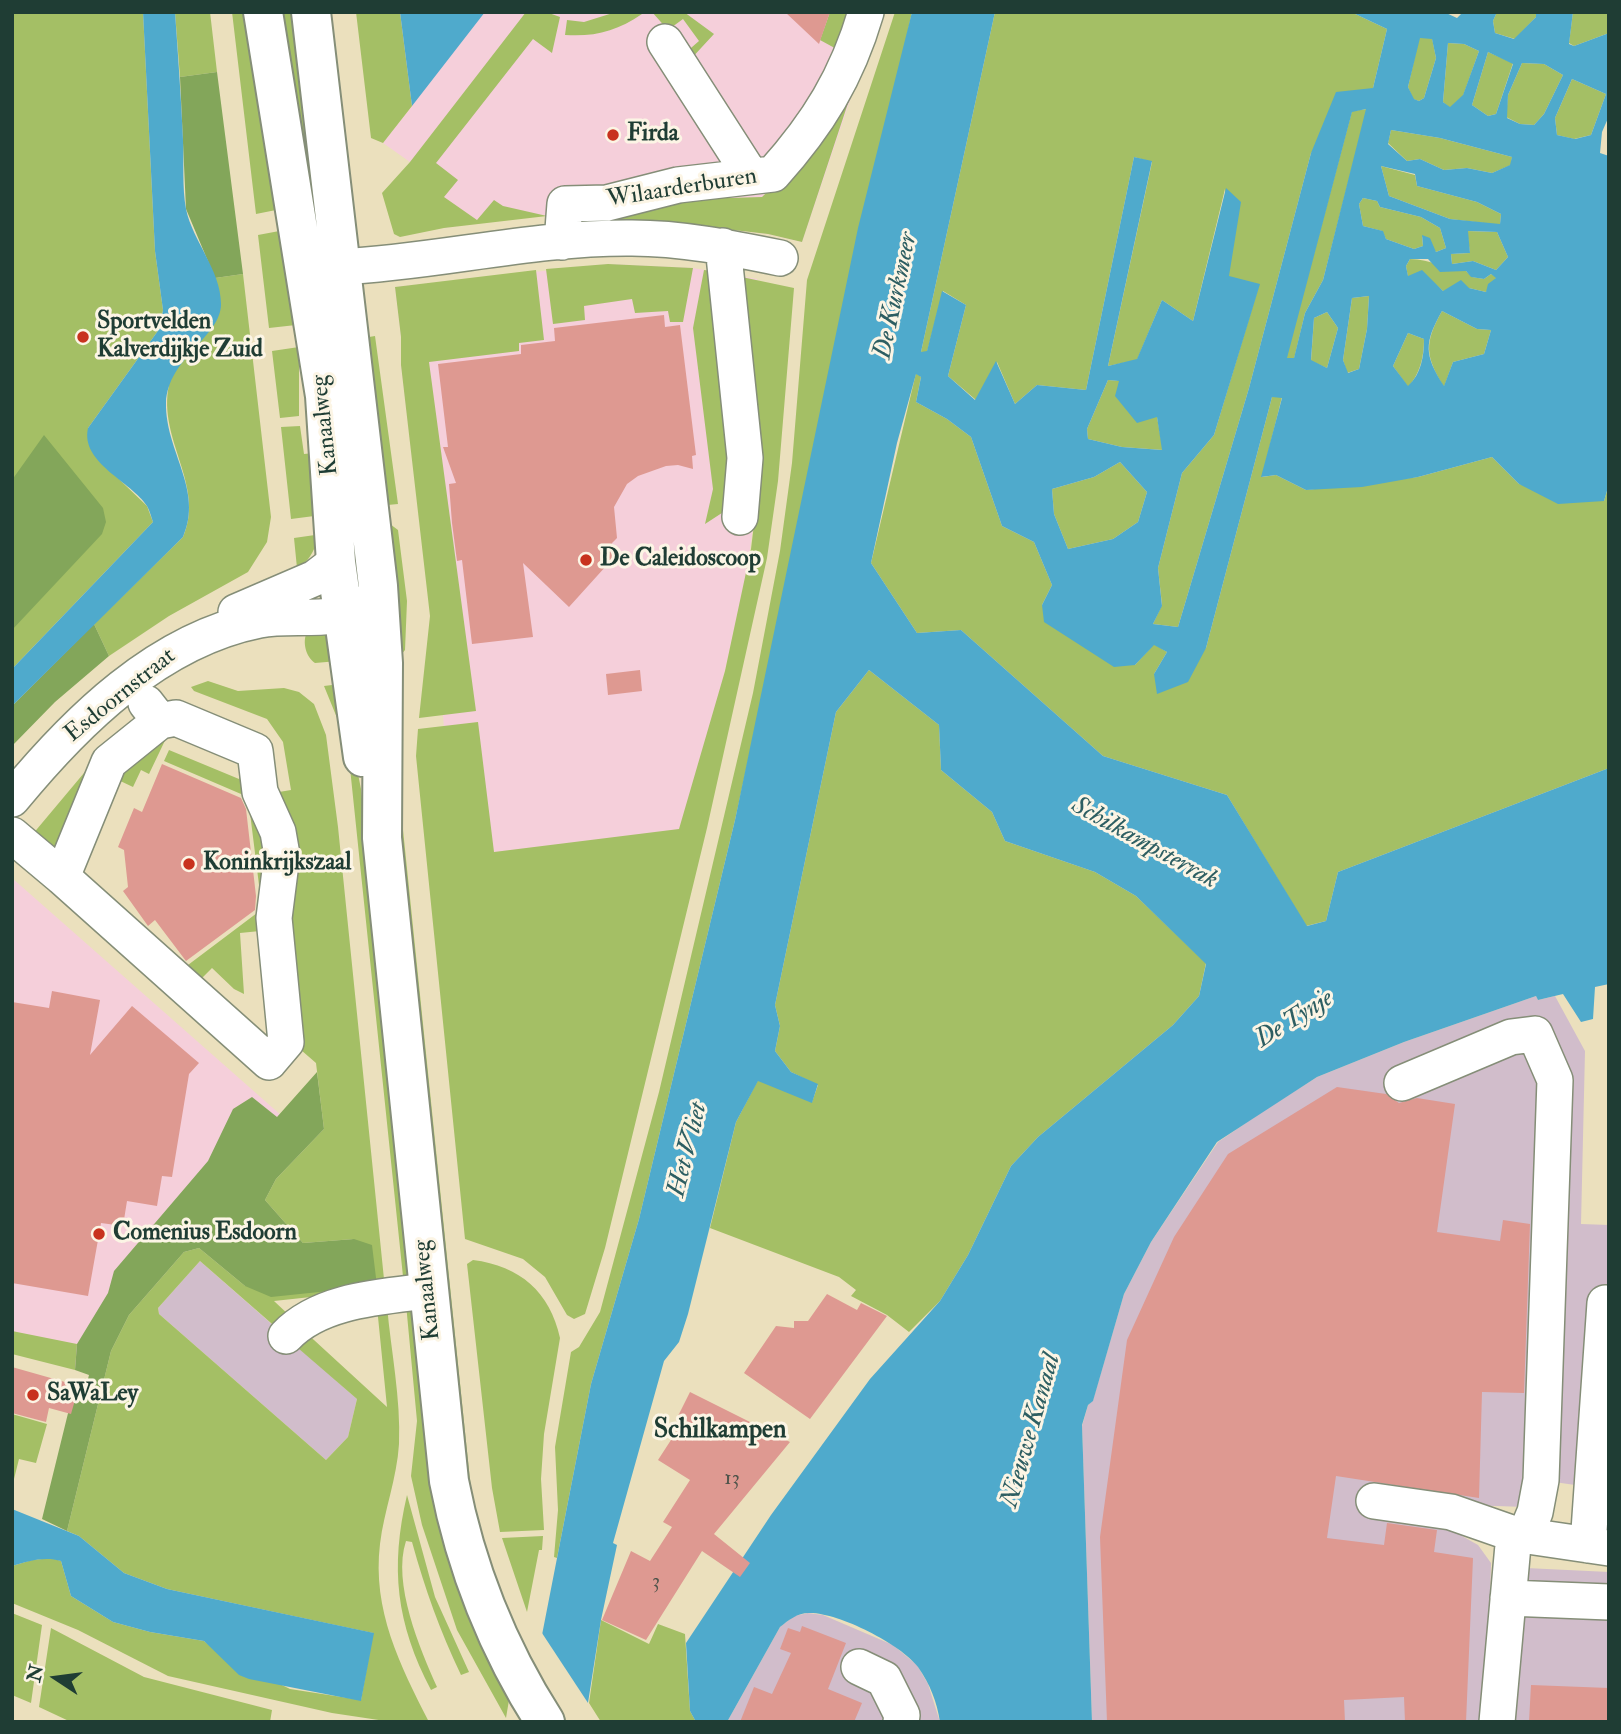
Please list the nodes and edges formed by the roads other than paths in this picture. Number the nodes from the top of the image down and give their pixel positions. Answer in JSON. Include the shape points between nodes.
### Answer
{"nodes":[{"id":1,"x":263,"y":12,"type":"edge"},
{"id":2,"x":310,"y":12,"type":"edge"},
{"id":3,"x":866,"y":12,"type":"edge"},
{"id":4,"x":666,"y":41,"type":"dead end"},
{"id":5,"x":751,"y":176,"type":"junction"},
{"id":6,"x":296,"y":221,"type":"junction"},
{"id":7,"x":562,"y":242,"type":"junction"},
{"id":8,"x":723,"y":246,"type":"junction"},
{"id":9,"x":780,"y":258,"type":"dead end"},
{"id":10,"x":340,"y":267,"type":"junction"},
{"id":11,"x":310,"y":309,"type":"junction"},
{"id":12,"x":740,"y":517,"type":"dead end"},
{"id":13,"x":336,"y":562,"type":"junction"},
{"id":14,"x":378,"y":586,"type":"junction"},
{"id":15,"x":342,"y":616,"type":"junction"},
{"id":16,"x":208,"y":634,"type":"junction"},
{"id":17,"x":131,"y":683,"type":"junction"},
{"id":18,"x":160,"y":721,"type":"junction"},
{"id":19,"x":12,"y":799,"type":"edge"},
{"id":20,"x":12,"y":835,"type":"edge"},
{"id":21,"x":382,"y":838,"type":"junction"},
{"id":22,"x":62,"y":877,"type":"junction"},
{"id":23,"x":1402,"y":1083,"type":"dead end"},
{"id":24,"x":428,"y":1291,"type":"junction"},
{"id":25,"x":1605,"y":1303,"type":"dead end"},
{"id":26,"x":286,"y":1336,"type":"dead end"},
{"id":27,"x":1374,"y":1501,"type":"dead end"},
{"id":28,"x":1519,"y":1535,"type":"junction"},
{"id":29,"x":1598,"y":1547,"type":"edge"},
{"id":30,"x":1508,"y":1598,"type":"junction"},
{"id":31,"x":1609,"y":1602,"type":"edge"},
{"id":32,"x":859,"y":1667,"type":"dead end"},
{"id":33,"x":545,"y":1722,"type":"edge"},
{"id":34,"x":901,"y":1722,"type":"edge"},
{"id":35,"x":1497,"y":1722,"type":"edge"}],
"edges":[{"from":1,"to":6,"type":"main road","name":"Kanaalweg"},
{"from":2,"to":10,"type":"main road","name":"Kanaalweg"},
{"from":3,"to":5,"type":"street","name":"Wilaarderburen","via":[[848,67],[808,135],[773,174]]},
{"from":4,"to":5,"type":"street"},
{"from":5,"to":7,"type":"street","name":"Wilaarderburen","via":[[678,185],[607,203],[565,204]]},
{"from":6,"to":10,"type":"street","via":[[319,251]]},
{"from":6,"to":11,"type":"main road","name":"Kanaalweg"},
{"from":7,"to":8,"type":"street","name":"Wilaarderburen","via":[[631,238]]},
{"from":7,"to":10,"type":"street","name":"Wilaarderburen"},
{"from":8,"to":9,"type":"street","name":"Wilaarderburen"},
{"from":8,"to":12,"type":"street","via":[[745,458]]},
{"from":10,"to":11,"type":"street","via":[[326,276]]},
{"from":10,"to":14,"type":"main road","name":"Kanaalweg"},
{"from":11,"to":13,"type":"main road","name":"Kanaalweg","via":[[327,409]]},
{"from":13,"to":15,"type":"main road","name":"Kanaalweg"},
{"from":13,"to":16,"type":"street","name":"Esdoornstraat","via":[[293,589],[237,611]]},
{"from":14,"to":15,"type":"street","via":[[368,601]]},
{"from":14,"to":21,"type":"main road","name":"Kanaalweg","via":[[383,663]]},
{"from":15,"to":16,"type":"street","name":"Esdoornstraat","via":[[257,621]]},
{"from":15,"to":21,"type":"main road","name":"Kanaalweg","via":[[363,756]]},
{"from":16,"to":17,"type":"street","name":"Esdoornstraat"},
{"from":17,"to":18,"type":"street"},
{"from":17,"to":19,"type":"street","name":"Esdoornstraat","via":[[80,724]]},
{"from":18,"to":22,"type":"street","via":[[109,762]]},
{"from":18,"to":22,"type":"street","via":[[176,718],[255,751],[260,792],[278,832],[282,855],[274,918],[286,1042],[269,1062]]},
{"from":20,"to":22,"type":"street"},
{"from":21,"to":24,"type":"main road","name":"Kanaalweg"},
{"from":23,"to":28,"type":"street","via":[[1510,1037],[1535,1034],[1555,1080],[1541,1480],[1535,1513]]},
{"from":24,"to":26,"type":"street","via":[[365,1298],[299,1322]]},
{"from":24,"to":33,"type":"main road","name":"Kanaalweg","via":[[458,1528],[489,1622]]},
{"from":25,"to":29,"type":"street"},
{"from":27,"to":28,"type":"street","via":[[1451,1511]]},
{"from":28,"to":29,"type":"street"},
{"from":28,"to":30,"type":"street"},
{"from":30,"to":31,"type":"street"},
{"from":30,"to":35,"type":"street"},
{"from":32,"to":34,"type":"street","via":[[884,1679],[902,1715]]}]}
